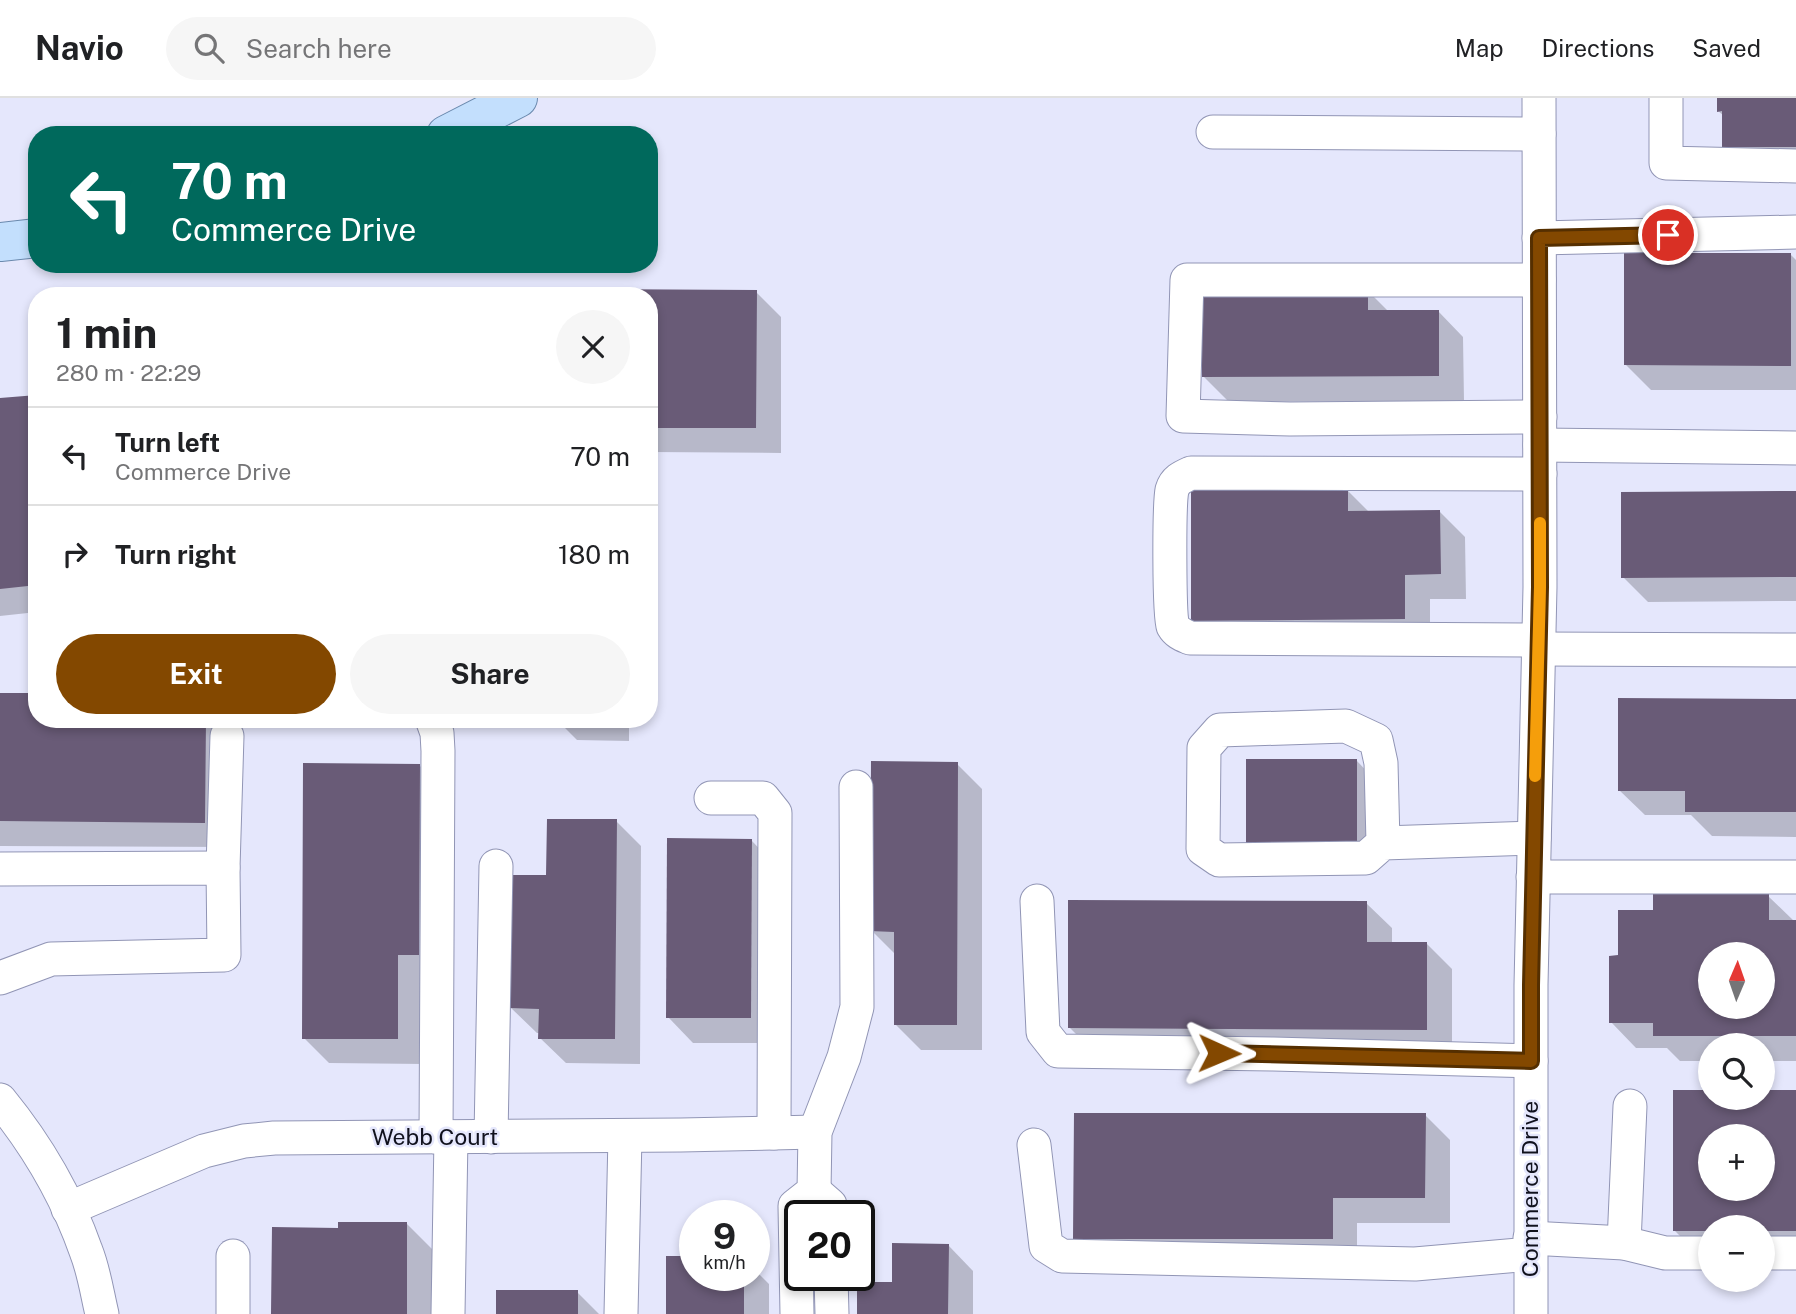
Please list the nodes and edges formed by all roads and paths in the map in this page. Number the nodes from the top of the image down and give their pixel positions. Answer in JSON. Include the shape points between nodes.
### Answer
{"nodes":[{"id":1,"x":518,"y":98,"type":"edge"},
{"id":2,"x":1539,"y":98,"type":"edge"},
{"id":3,"x":1666,"y":98,"type":"edge"},
{"id":4,"x":464,"y":126,"type":"edge"},
{"id":5,"x":1213,"y":132,"type":"dead end"},
{"id":6,"x":1539,"y":134,"type":"junction"},
{"id":7,"x":1796,"y":166,"type":"edge"},
{"id":8,"x":1796,"y":232,"type":"edge"},
{"id":9,"x":1539,"y":238,"type":"junction"},
{"id":10,"x":28,"y":239,"type":"edge"},
{"id":11,"x":0,"y":242,"type":"edge"},
{"id":12,"x":1539,"y":280,"type":"junction"},
{"id":13,"x":1540,"y":446,"type":"junction"},
{"id":14,"x":1796,"y":448,"type":"edge"},
{"id":15,"x":1539,"y":645,"type":"junction"},
{"id":16,"x":1796,"y":650,"type":"edge"},
{"id":17,"x":435,"y":728,"type":"edge"},
{"id":18,"x":227,"y":736,"type":"dead end"},
{"id":19,"x":856,"y":787,"type":"dead end"},
{"id":20,"x":711,"y":798,"type":"dead end"},
{"id":21,"x":1534,"y":838,"type":"junction"},
{"id":22,"x":1383,"y":843,"type":"junction"},
{"id":23,"x":496,"y":866,"type":"dead end"},
{"id":24,"x":223,"y":868,"type":"junction"},
{"id":25,"x":0,"y":869,"type":"edge"},
{"id":26,"x":1533,"y":877,"type":"junction"},
{"id":27,"x":1796,"y":877,"type":"edge"},
{"id":28,"x":1037,"y":901,"type":"dead end"},
{"id":29,"x":0,"y":978,"type":"edge"},
{"id":30,"x":1531,"y":1061,"type":"junction"},
{"id":31,"x":0,"y":1100,"type":"edge"},
{"id":32,"x":1630,"y":1106,"type":"dead end"},
{"id":33,"x":815,"y":1132,"type":"junction"},
{"id":34,"x":774,"y":1133,"type":"junction"},
{"id":35,"x":625,"y":1136,"type":"junction"},
{"id":36,"x":444,"y":1137,"type":"junction"},
{"id":37,"x":491,"y":1137,"type":"junction"},
{"id":38,"x":1034,"y":1145,"type":"dead end"},
{"id":39,"x":822,"y":1200,"type":"edge"},
{"id":40,"x":68,"y":1209,"type":"junction"},
{"id":41,"x":1624,"y":1242,"type":"junction"},
{"id":42,"x":1530,"y":1246,"type":"junction"},
{"id":43,"x":1698,"y":1253,"type":"edge"},
{"id":44,"x":1775,"y":1253,"type":"edge"},
{"id":45,"x":1796,"y":1253,"type":"edge"},
{"id":46,"x":233,"y":1256,"type":"dead end"},
{"id":47,"x":797,"y":1291,"type":"edge"},
{"id":48,"x":831,"y":1291,"type":"edge"},
{"id":49,"x":102,"y":1314,"type":"edge"},
{"id":50,"x":233,"y":1314,"type":"edge"},
{"id":51,"x":448,"y":1314,"type":"edge"},
{"id":52,"x":621,"y":1314,"type":"edge"},
{"id":53,"x":797,"y":1314,"type":"edge"},
{"id":54,"x":832,"y":1314,"type":"edge"},
{"id":55,"x":1531,"y":1314,"type":"edge"}],
"edges":[{"from":1,"to":4,"type":"main road"},
{"from":2,"to":6,"type":"street","name":"Commerce Drive"},
{"from":3,"to":7,"type":"street","via":[[1666,163]]},
{"from":5,"to":6,"type":"street"},
{"from":6,"to":9,"type":"street","name":"Commerce Drive"},
{"from":8,"to":9,"type":"street"},
{"from":9,"to":12,"type":"street","name":"Commerce Drive"},
{"from":10,"to":11,"type":"main road"},
{"from":12,"to":13,"type":"street","name":"Commerce Drive"},
{"from":12,"to":13,"type":"street","via":[[1187,280],[1183,416],[1290,419]]},
{"from":13,"to":14,"type":"street"},
{"from":13,"to":15,"type":"street","name":"Commerce Drive"},
{"from":13,"to":15,"type":"street","via":[[1191,473],[1180,478],[1172,490],[1170,565],[1172,624],[1190,638]]},
{"from":15,"to":16,"type":"street"},
{"from":15,"to":21,"type":"street","name":"Commerce Drive"},
{"from":17,"to":36,"type":"street"},
{"from":18,"to":24,"type":"street"},
{"from":19,"to":33,"type":"street","via":[[857,1007],[844,1057]]},
{"from":20,"to":34,"type":"street","via":[[763,798],[775,813]]},
{"from":21,"to":22,"type":"street"},
{"from":21,"to":26,"type":"street","name":"Commerce Drive"},
{"from":22,"to":22,"type":"street","via":[[1366,858],[1219,860],[1203,849],[1204,748],[1220,730],[1346,726],[1376,740]]},
{"from":23,"to":37,"type":"street"},
{"from":24,"to":25,"type":"street"},
{"from":24,"to":29,"type":"street","via":[[224,955],[51,959]]},
{"from":26,"to":27,"type":"street"},
{"from":26,"to":30,"type":"street","name":"Commerce Drive"},
{"from":28,"to":30,"type":"street","via":[[1043,1032],[1058,1051]]},
{"from":30,"to":42,"type":"street","name":"Commerce Drive"},
{"from":31,"to":40,"type":"street","via":[[40,1157]]},
{"from":32,"to":41,"type":"street"},
{"from":33,"to":34,"type":"street","name":"Webb Court"},
{"from":33,"to":39,"type":"street"},
{"from":34,"to":35,"type":"street","name":"Webb Court"},
{"from":35,"to":37,"type":"street","name":"Webb Court"},
{"from":35,"to":52,"type":"street"},
{"from":36,"to":37,"type":"street","name":"Webb Court"},
{"from":36,"to":40,"type":"street","name":"Webb Court","via":[[244,1141],[204,1151]]},
{"from":36,"to":51,"type":"street"},
{"from":38,"to":42,"type":"street","via":[[1046,1245],[1062,1256],[1415,1264]]},
{"from":40,"to":49,"type":"street","via":[[87,1252]]},
{"from":41,"to":42,"type":"street"},
{"from":41,"to":43,"type":"street","via":[[1665,1253]]},
{"from":42,"to":55,"type":"street","name":"Commerce Drive"},
{"from":44,"to":45,"type":"street"},
{"from":46,"to":50,"type":"street"},
{"from":47,"to":53,"type":"street"},
{"from":48,"to":54,"type":"street"}]}
